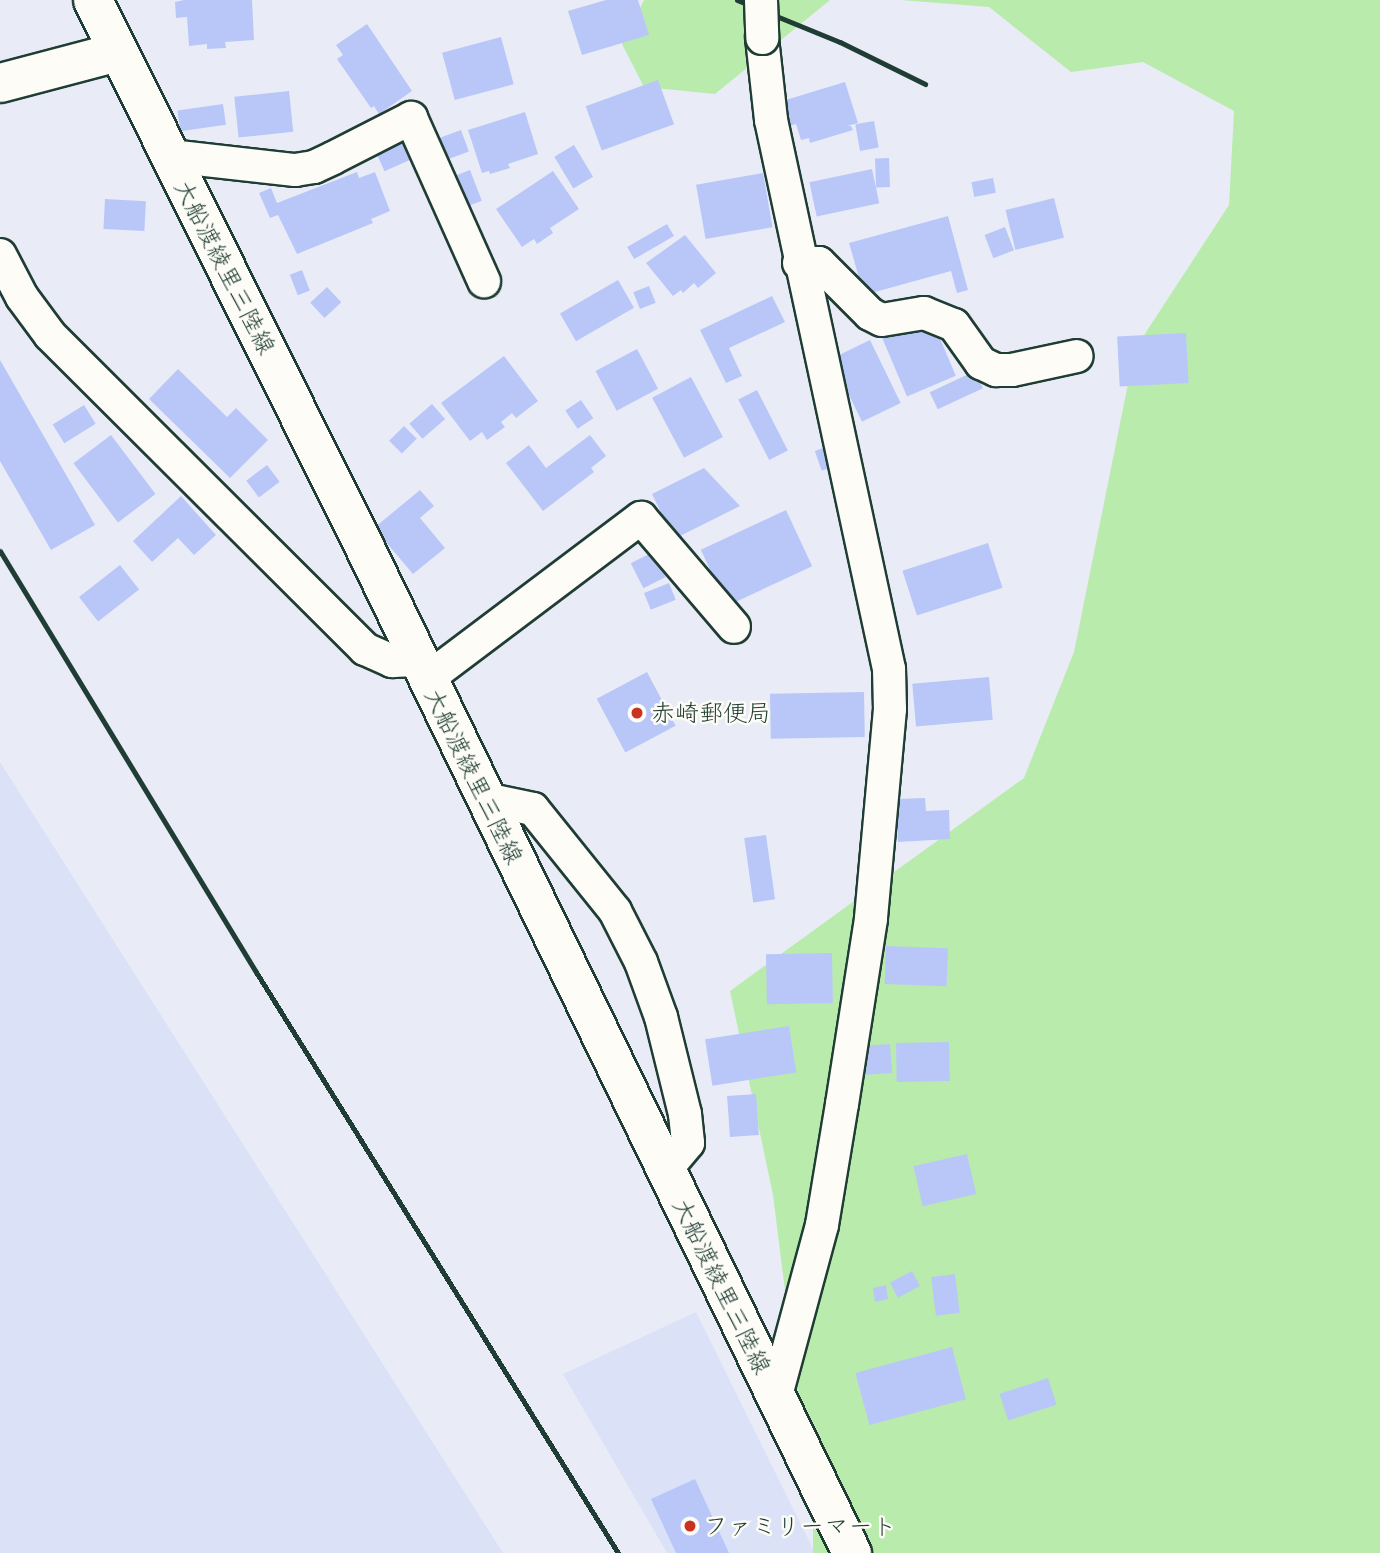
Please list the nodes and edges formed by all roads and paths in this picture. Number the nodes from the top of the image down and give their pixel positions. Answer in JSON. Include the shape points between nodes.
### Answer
{"nodes":[{"id":1,"x":93,"y":0,"type":"edge"},
{"id":2,"x":761,"y":0,"type":"edge"},
{"id":3,"x":118,"y":52,"type":"junction"},
{"id":4,"x":0,"y":83,"type":"edge"},
{"id":5,"x":170,"y":156,"type":"junction"},
{"id":6,"x":0,"y":255,"type":"edge"},
{"id":7,"x":799,"y":263,"type":"junction"},
{"id":8,"x":484,"y":281,"type":"dead end"},
{"id":9,"x":1077,"y":355,"type":"dead end"},
{"id":10,"x":734,"y":626,"type":"dead end"},
{"id":11,"x":423,"y":669,"type":"junction"},
{"id":12,"x":485,"y":799,"type":"junction"},
{"id":13,"x":666,"y":1169,"type":"junction"},
{"id":14,"x":776,"y":1396,"type":"junction"},
{"id":15,"x":852,"y":1553,"type":"edge"}],
"edges":[{"from":1,"to":3,"type":"main road","name":"大船渡綾里三陸線"},
{"from":2,"to":7,"type":"street","bridge":true,"via":[[771,120]]},
{"from":3,"to":4,"type":"main road"},
{"from":3,"to":5,"type":"main road","name":"大船渡綾里三陸線"},
{"from":5,"to":8,"type":"street","via":[[305,169],[411,118]]},
{"from":5,"to":11,"type":"main road","name":"大船渡綾里三陸線"},
{"from":6,"to":11,"type":"street","via":[[50,335],[365,649]]},
{"from":7,"to":9,"type":"street","via":[[820,263],[882,320],[924,313],[954,325],[981,363],[996,370]]},
{"from":7,"to":14,"type":"street","via":[[889,669],[890,709],[870,919],[822,1225]]},
{"from":10,"to":11,"type":"street","via":[[641,517]]},
{"from":11,"to":12,"type":"main road","name":"大船渡綾里三陸線"},
{"from":12,"to":13,"type":"main road","name":"大船渡綾里三陸線"},
{"from":12,"to":13,"type":"street","via":[[533,808],[615,911],[641,962],[661,1017],[685,1114],[688,1143]]},
{"from":13,"to":14,"type":"main road","name":"大船渡綾里三陸線"},
{"from":14,"to":15,"type":"main road","name":"大船渡綾里三陸線"}]}
